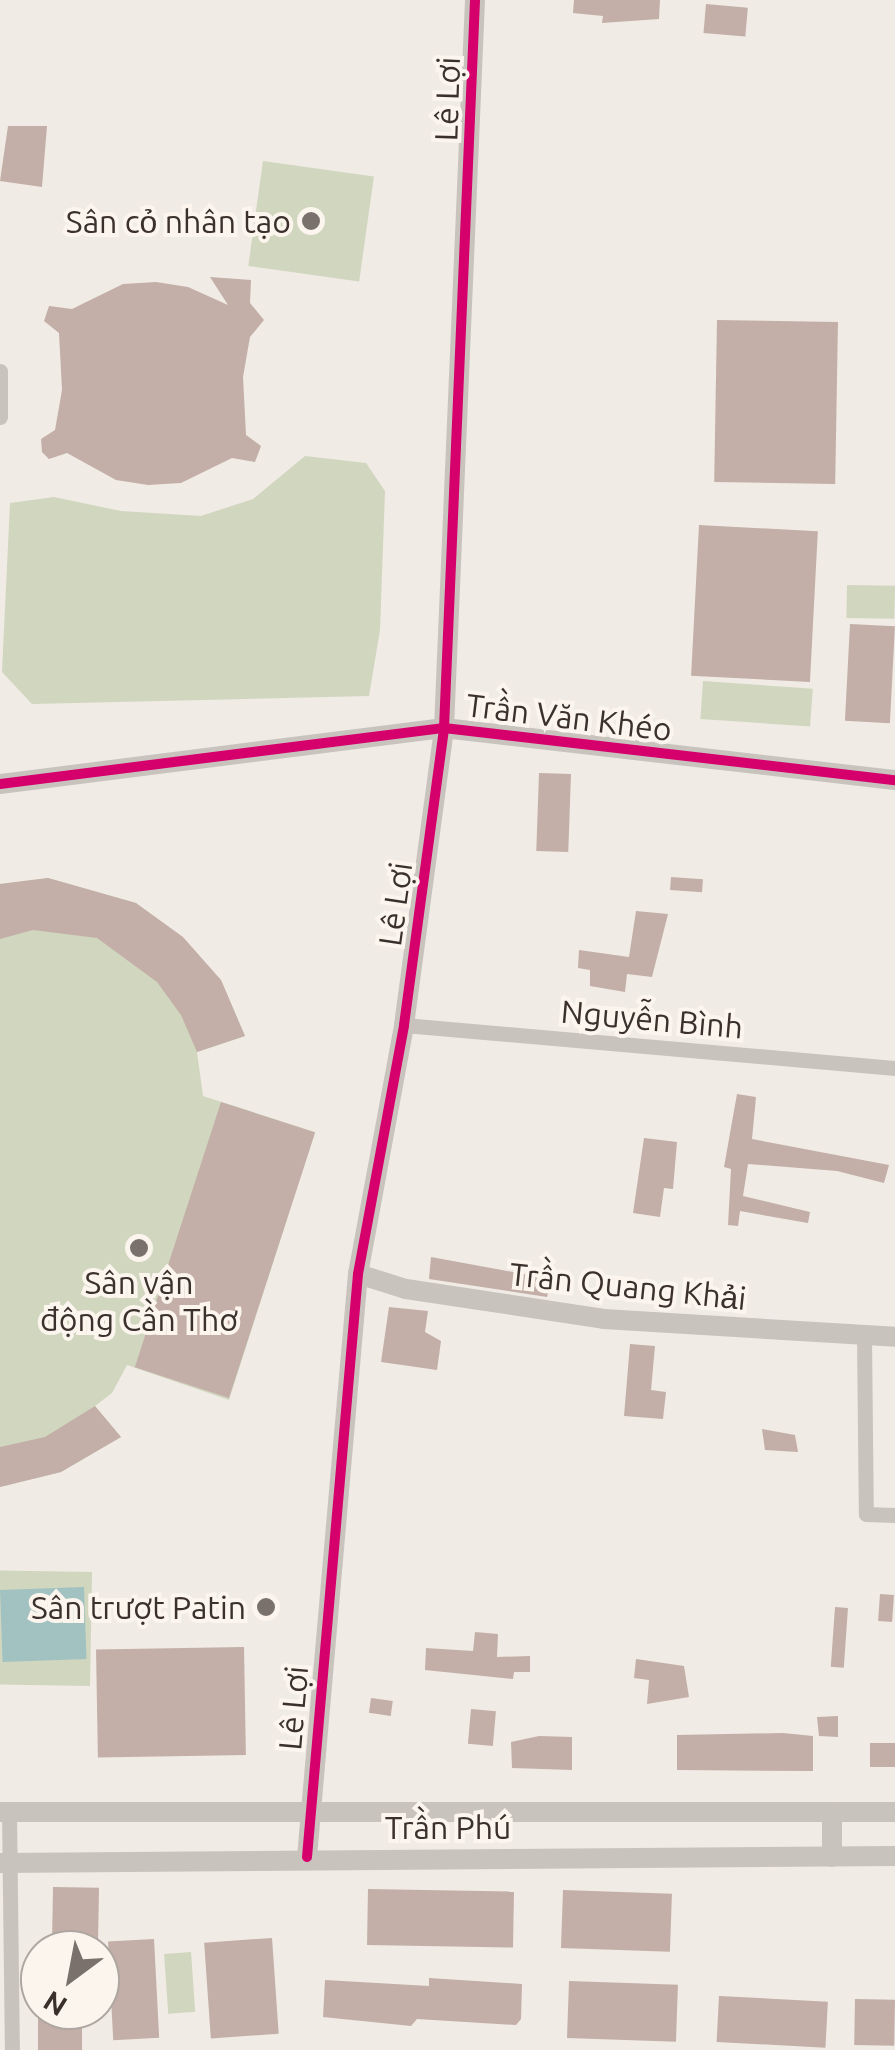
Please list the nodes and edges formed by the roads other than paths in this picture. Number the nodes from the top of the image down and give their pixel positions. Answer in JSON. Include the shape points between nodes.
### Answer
{"nodes":[{"id":1,"x":475,"y":0,"type":"edge"},
{"id":2,"x":0,"y":371,"type":"edge"},
{"id":3,"x":0,"y":417,"type":"edge"},
{"id":4,"x":444,"y":728,"type":"junction"},
{"id":5,"x":895,"y":780,"type":"edge"},
{"id":6,"x":0,"y":784,"type":"edge"},
{"id":7,"x":404,"y":1026,"type":"junction"},
{"id":8,"x":895,"y":1068,"type":"edge"},
{"id":9,"x":358,"y":1274,"type":"junction"},
{"id":10,"x":864,"y":1336,"type":"junction"},
{"id":11,"x":895,"y":1337,"type":"edge"},
{"id":12,"x":895,"y":1516,"type":"edge"},
{"id":13,"x":309,"y":1809,"type":"junction"},
{"id":14,"x":4,"y":1812,"type":"edge"},
{"id":15,"x":895,"y":1812,"type":"edge"},
{"id":16,"x":832,"y":1813,"type":"junction"},
{"id":17,"x":832,"y":1856,"type":"junction"},
{"id":18,"x":895,"y":1856,"type":"edge"},
{"id":19,"x":307,"y":1857,"type":"junction"},
{"id":20,"x":4,"y":1863,"type":"edge"},
{"id":21,"x":12,"y":2050,"type":"edge"}],
"edges":[{"from":1,"to":4,"type":"street","name":"Lê Lợi"},
{"from":2,"to":3,"type":"street"},
{"from":4,"to":5,"type":"street","name":"Trần Văn Khéo"},
{"from":4,"to":6,"type":"street","name":"Trần Văn Khéo"},
{"from":4,"to":7,"type":"street","name":"Lê Lợi"},
{"from":7,"to":8,"type":"street","name":"Nguyễn Bình"},
{"from":7,"to":9,"type":"street","name":"Lê Lợi"},
{"from":9,"to":10,"type":"street","name":"Trần Quang Khải","via":[[406,1289],[604,1319]]},
{"from":9,"to":13,"type":"street","name":"Lê Lợi"},
{"from":10,"to":11,"type":"street","name":"Trần Quang Khải"},
{"from":10,"to":12,"type":"street","via":[[866,1514]]},
{"from":13,"to":14,"type":"street","name":"Trần Phú"},
{"from":13,"to":16,"type":"street","name":"Trần Phú"},
{"from":13,"to":19,"type":"street","name":"Lê Lợi"},
{"from":14,"to":20,"type":"street"},
{"from":15,"to":16,"type":"street","name":"Trần Phú"},
{"from":16,"to":17,"type":"street"},
{"from":17,"to":18,"type":"street","name":"Trần Phú"},
{"from":17,"to":19,"type":"street","name":"Trần Phú"},
{"from":19,"to":20,"type":"street","name":"Trần Phú"},
{"from":20,"to":21,"type":"street"}]}
